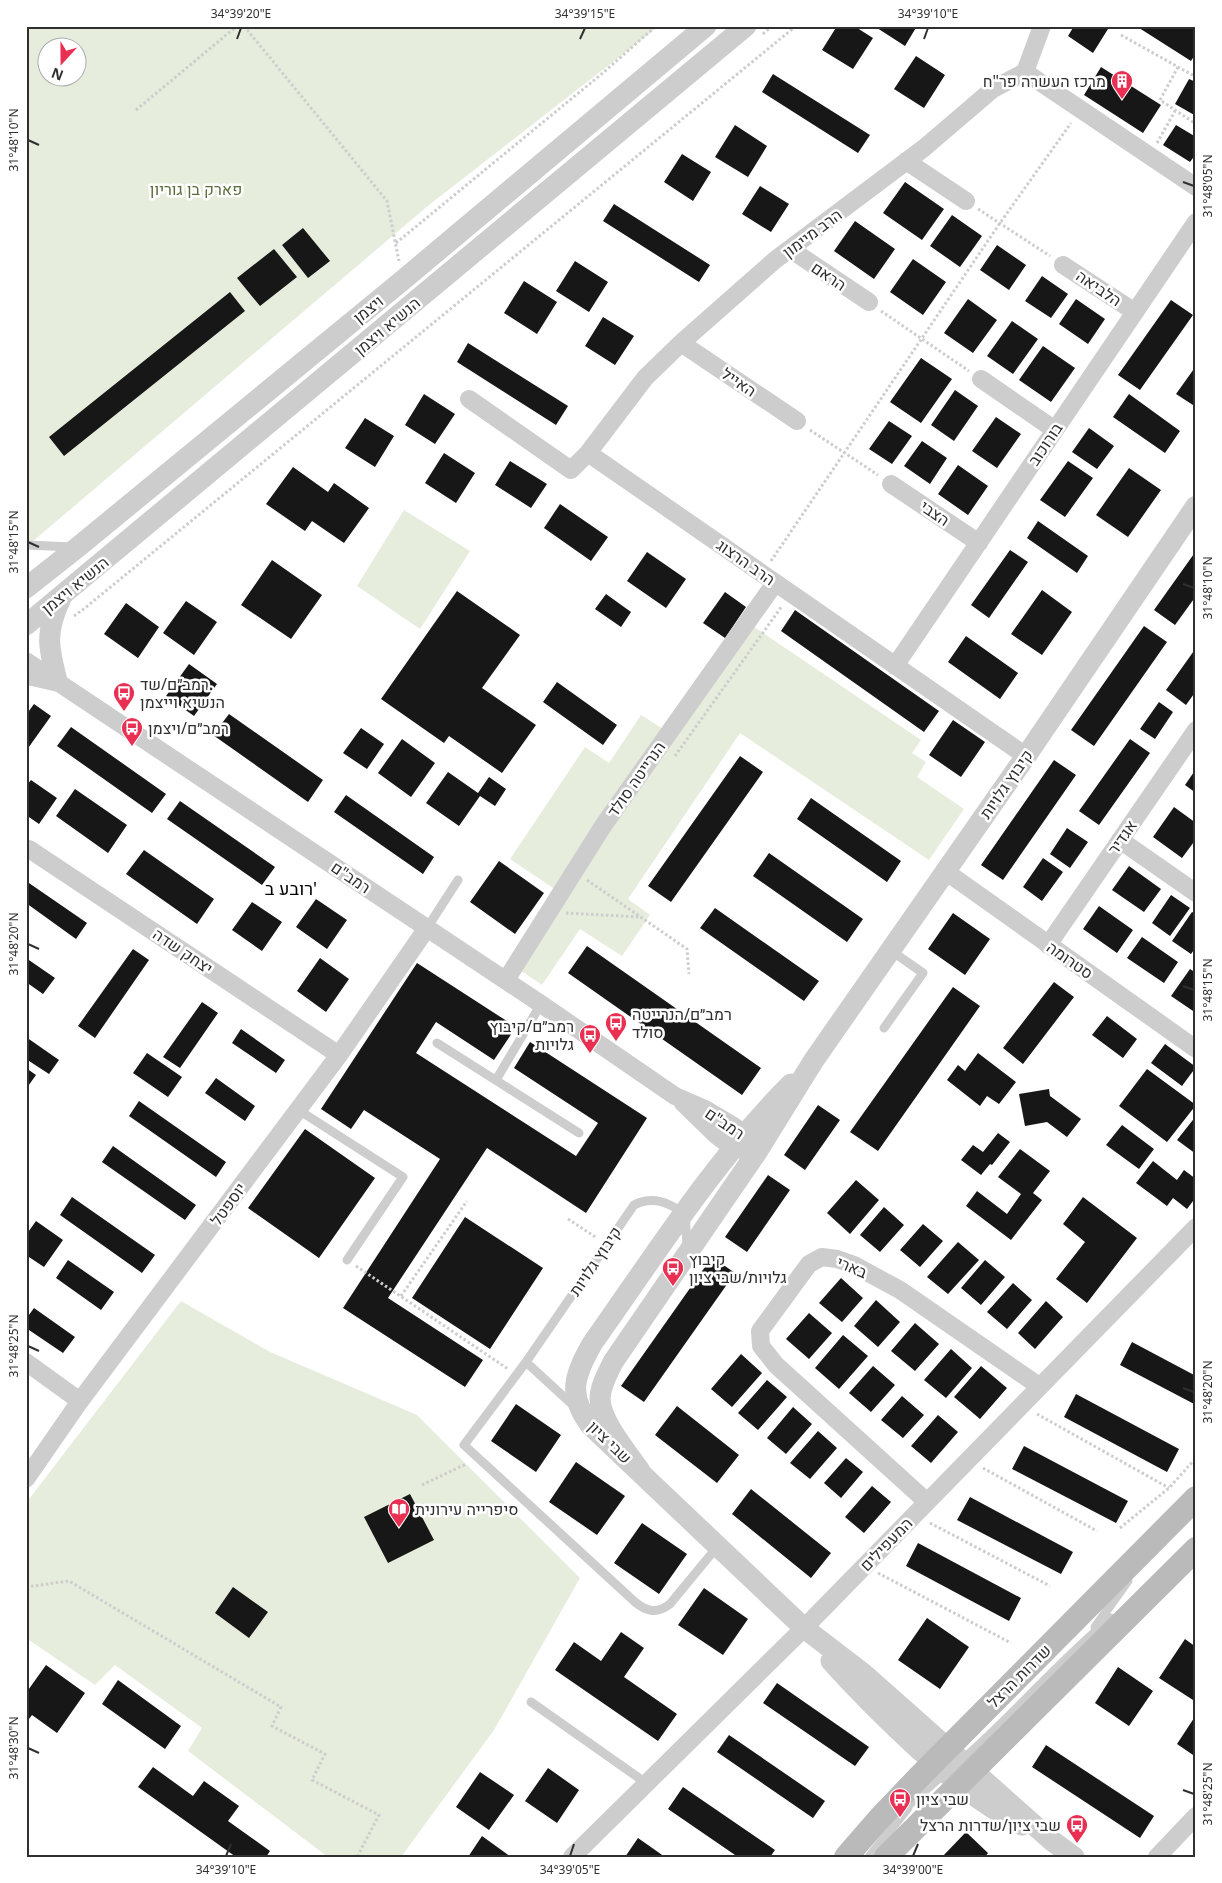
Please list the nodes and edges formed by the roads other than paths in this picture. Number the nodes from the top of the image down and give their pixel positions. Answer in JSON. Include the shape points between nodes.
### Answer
{"nodes":[{"id":1,"x":706,"y":26,"type":"edge"},
{"id":2,"x":746,"y":26,"type":"edge"},
{"id":3,"x":1042,"y":26,"type":"edge"},
{"id":4,"x":1024,"y":72,"type":"junction"},
{"id":5,"x":906,"y":161,"type":"junction"},
{"id":6,"x":1196,"y":186,"type":"edge"},
{"id":7,"x":966,"y":201,"type":"road end"},
{"id":8,"x":1196,"y":222,"type":"edge"},
{"id":9,"x":790,"y":249,"type":"junction"},
{"id":10,"x":1063,"y":265,"type":"road end"},
{"id":11,"x":868,"y":302,"type":"road end"},
{"id":12,"x":1135,"y":312,"type":"junction"},
{"id":13,"x":681,"y":343,"type":"junction"},
{"id":14,"x":981,"y":379,"type":"road end"},
{"id":15,"x":468,"y":399,"type":"dead end"},
{"id":16,"x":797,"y":420,"type":"road end"},
{"id":17,"x":1055,"y":430,"type":"junction"},
{"id":18,"x":588,"y":453,"type":"junction"},
{"id":19,"x":891,"y":484,"type":"road end"},
{"id":20,"x":1196,"y":506,"type":"edge"},
{"id":21,"x":978,"y":543,"type":"junction"},
{"id":22,"x":26,"y":545,"type":"edge"},
{"id":23,"x":78,"y":547,"type":"junction"},
{"id":24,"x":769,"y":579,"type":"junction"},
{"id":25,"x":26,"y":588,"type":"edge"},
{"id":26,"x":62,"y":596,"type":"junction"},
{"id":27,"x":26,"y":625,"type":"edge"},
{"id":28,"x":26,"y":661,"type":"edge"},
{"id":29,"x":895,"y":666,"type":"junction"},
{"id":30,"x":26,"y":674,"type":"edge"},
{"id":31,"x":57,"y":681,"type":"junction"},
{"id":32,"x":1196,"y":730,"type":"edge"},
{"id":33,"x":1026,"y":756,"type":"junction"},
{"id":34,"x":1120,"y":840,"type":"junction"},
{"id":35,"x":26,"y":850,"type":"edge"},
{"id":36,"x":945,"y":871,"type":"junction"},
{"id":37,"x":458,"y":880,"type":"dead end"},
{"id":38,"x":1196,"y":893,"type":"edge"},
{"id":39,"x":427,"y":928,"type":"junction"},
{"id":40,"x":1048,"y":945,"type":"junction"},
{"id":41,"x":890,"y":950,"type":"junction"},
{"id":42,"x":506,"y":980,"type":"junction"},
{"id":43,"x":541,"y":1004,"type":"junction"},
{"id":44,"x":884,"y":1028,"type":"dead end"},
{"id":45,"x":437,"y":1043,"type":"dead end"},
{"id":46,"x":1196,"y":1049,"type":"edge"},
{"id":47,"x":339,"y":1055,"type":"junction"},
{"id":48,"x":814,"y":1060,"type":"junction"},
{"id":49,"x":496,"y":1080,"type":"junction"},
{"id":50,"x":297,"y":1108,"type":"junction"},
{"id":51,"x":579,"y":1133,"type":"dead end"},
{"id":52,"x":739,"y":1141,"type":"junction"},
{"id":53,"x":757,"y":1152,"type":"junction"},
{"id":54,"x":685,"y":1213,"type":"junction"},
{"id":55,"x":1196,"y":1227,"type":"edge"},
{"id":56,"x":686,"y":1256,"type":"junction"},
{"id":57,"x":347,"y":1260,"type":"road end"},
{"id":58,"x":26,"y":1362,"type":"edge"},
{"id":59,"x":526,"y":1362,"type":"junction"},
{"id":60,"x":1039,"y":1386,"type":"junction"},
{"id":61,"x":602,"y":1389,"type":"joint"},
{"id":62,"x":80,"y":1401,"type":"junction"},
{"id":63,"x":580,"y":1412,"type":"junction"},
{"id":64,"x":640,"y":1470,"type":"junction"},
{"id":65,"x":26,"y":1480,"type":"edge"},
{"id":66,"x":1196,"y":1498,"type":"edge"},
{"id":67,"x":926,"y":1501,"type":"junction"},
{"id":68,"x":1168,"y":1526,"type":"junction"},
{"id":69,"x":717,"y":1547,"type":"junction"},
{"id":70,"x":1194,"y":1550,"type":"edge"},
{"id":71,"x":804,"y":1628,"type":"junction"},
{"id":72,"x":1088,"y":1637,"type":"junction"},
{"id":73,"x":531,"y":1702,"type":"dead end"},
{"id":74,"x":953,"y":1766,"type":"junction"},
{"id":75,"x":646,"y":1783,"type":"junction"},
{"id":76,"x":914,"y":1800,"type":"junction"},
{"id":77,"x":1196,"y":1816,"type":"edge"},
{"id":78,"x":572,"y":1857,"type":"edge"},
{"id":79,"x":846,"y":1857,"type":"edge"},
{"id":80,"x":854,"y":1857,"type":"edge"},
{"id":81,"x":869,"y":1857,"type":"edge"},
{"id":82,"x":886,"y":1857,"type":"edge"},
{"id":83,"x":1074,"y":1857,"type":"edge"},
{"id":84,"x":1157,"y":1857,"type":"edge"}],
"edges":[{"from":1,"to":23,"type":"street","name":"ויצמן"},
{"from":2,"to":26,"type":"street","name":"הנשיא ויצמן"},
{"from":3,"to":4,"type":"street"},
{"from":4,"to":5,"type":"street","name":"הרב מיימון","via":[[993,90]]},
{"from":4,"to":6,"type":"street"},
{"from":5,"to":7,"type":"street"},
{"from":5,"to":9,"type":"street","name":"הרב מיימון"},
{"from":8,"to":12,"type":"street","name":"בורוכוב"},
{"from":9,"to":11,"type":"street","name":"הראם"},
{"from":9,"to":13,"type":"street","name":"הרב מיימון"},
{"from":10,"to":12,"type":"street","name":"הלביאה"},
{"from":12,"to":17,"type":"street","name":"בורוכוב"},
{"from":13,"to":16,"type":"street","name":"האייל"},
{"from":13,"to":18,"type":"street","name":"הרב מיימון","via":[[645,378]]},
{"from":14,"to":17,"type":"street"},
{"from":15,"to":18,"type":"street","via":[[571,470]]},
{"from":17,"to":21,"type":"street","name":"בורוכוב"},
{"from":18,"to":24,"type":"street","name":"הרב הרצוג"},
{"from":19,"to":21,"type":"street","name":"הצבי"},
{"from":20,"to":33,"type":"street","name":"קיבוץ גלויות"},
{"from":21,"to":29,"type":"street","name":"בורוכוב"},
{"from":22,"to":23,"type":"lane"},
{"from":23,"to":25,"type":"street","name":"ויצמן"},
{"from":24,"to":29,"type":"street","name":"הרב הרצוג"},
{"from":24,"to":42,"type":"street","name":"הנרייטה סולד","via":[[603,826]]},
{"from":26,"to":27,"type":"street","name":"הנשיא ויצמן"},
{"from":26,"to":31,"type":"street","via":[[49,631],[49,650]]},
{"from":28,"to":31,"type":"street","name":"רמב\"ם"},
{"from":29,"to":33,"type":"street","name":"הרב הרצוג"},
{"from":30,"to":31,"type":"street"},
{"from":31,"to":39,"type":"street","name":"רמב\"ם"},
{"from":32,"to":34,"type":"street","name":"אגדיר"},
{"from":33,"to":36,"type":"street","name":"קיבוץ גלויות"},
{"from":34,"to":38,"type":"street"},
{"from":34,"to":40,"type":"street","name":"אגדיר"},
{"from":35,"to":47,"type":"street","name":"יצחק שדה"},
{"from":36,"to":40,"type":"street","name":"סטרומה"},
{"from":36,"to":41,"type":"street","name":"קיבוץ גלויות"},
{"from":37,"to":39,"type":"lane"},
{"from":39,"to":42,"type":"street","name":"רמב\"ם"},
{"from":39,"to":47,"type":"street","name":"יוספטל"},
{"from":40,"to":46,"type":"street","name":"סטרומה"},
{"from":41,"to":44,"type":"lane","via":[[923,973]]},
{"from":41,"to":48,"type":"street","name":"קיבוץ גלויות"},
{"from":42,"to":43,"type":"street","name":"רמב\"ם"},
{"from":43,"to":49,"type":"lane"},
{"from":43,"to":52,"type":"street","name":"רמב\"ם","via":[[675,1096],[705,1109]]},
{"from":45,"to":49,"type":"lane"},
{"from":47,"to":50,"type":"street","name":"יוספטל"},
{"from":48,"to":52,"type":"street","name":"קיבוץ גלויות"},
{"from":48,"to":53,"type":"street","name":"קיבוץ גלויות"},
{"from":49,"to":51,"type":"lane"},
{"from":50,"to":57,"type":"lane","via":[[403,1177]]},
{"from":50,"to":62,"type":"street","name":"יוספטל"},
{"from":52,"to":53,"type":"street","name":"רמב\"ם"},
{"from":52,"to":54,"type":"street","name":"קיבוץ גלויות"},
{"from":53,"to":56,"type":"street","name":"קיבוץ גלויות"},
{"from":54,"to":56,"type":"lane"},
{"from":54,"to":59,"type":"lane","name":"קיבוץ גלויות","via":[[668,1203],[650,1200],[642,1201],[628,1212]]},
{"from":54,"to":63,"type":"street","name":"קיבוץ גלויות","via":[[592,1344],[575,1384]]},
{"from":55,"to":60,"type":"street","name":"המעפילים"},
{"from":56,"to":61,"type":"street","name":"קיבוץ גלויות","via":[[613,1362]]},
{"from":58,"to":62,"type":"street"},
{"from":59,"to":63,"type":"lane"},
{"from":59,"to":69,"type":"lane","name":"קיבוץ גלויות","via":[[464,1445],[635,1602],[648,1610],[660,1610],[670,1604]]},
{"from":60,"to":67,"type":"street","name":"המעפילים"},
{"from":60,"to":67,"type":"street","name":"בארי","via":[[900,1290],[837,1259],[822,1257],[809,1264],[760,1331],[762,1346],[776,1365]]},
{"from":61,"to":64,"type":"street","name":"שבי ציון","via":[[602,1412]]},
{"from":62,"to":65,"type":"street","name":"יוספטל"},
{"from":63,"to":64,"type":"street","name":"שבי ציון"},
{"from":64,"to":69,"type":"street","name":"שבי ציון"},
{"from":66,"to":68,"type":"main road","name":"שדרות הרצל"},
{"from":67,"to":71,"type":"street","name":"המעפילים"},
{"from":68,"to":72,"type":"lane"},
{"from":68,"to":74,"type":"main road","name":"שדרות הרצל"},
{"from":69,"to":71,"type":"street","name":"שבי ציון"},
{"from":70,"to":72,"type":"lane"},
{"from":70,"to":74,"type":"main road","name":"שדרות הרצל"},
{"from":71,"to":74,"type":"street","name":"שבי ציון","via":[[864,1674]]},
{"from":71,"to":75,"type":"street","name":"המעפילים"},
{"from":72,"to":74,"type":"lane","via":[[983,1741]]},
{"from":73,"to":75,"type":"lane"},
{"from":74,"to":76,"type":"lane"},
{"from":74,"to":79,"type":"main road","name":"שדרות הרצל","via":[[878,1819]]},
{"from":74,"to":82,"type":"main road","name":"שדרות הרצל"},
{"from":74,"to":83,"type":"street","name":"שבי ציון","via":[[992,1808],[1051,1840]]},
{"from":75,"to":78,"type":"street","name":"המעפילים"},
{"from":76,"to":80,"type":"lane"},
{"from":76,"to":81,"type":"lane"},
{"from":77,"to":84,"type":"street"}]}
